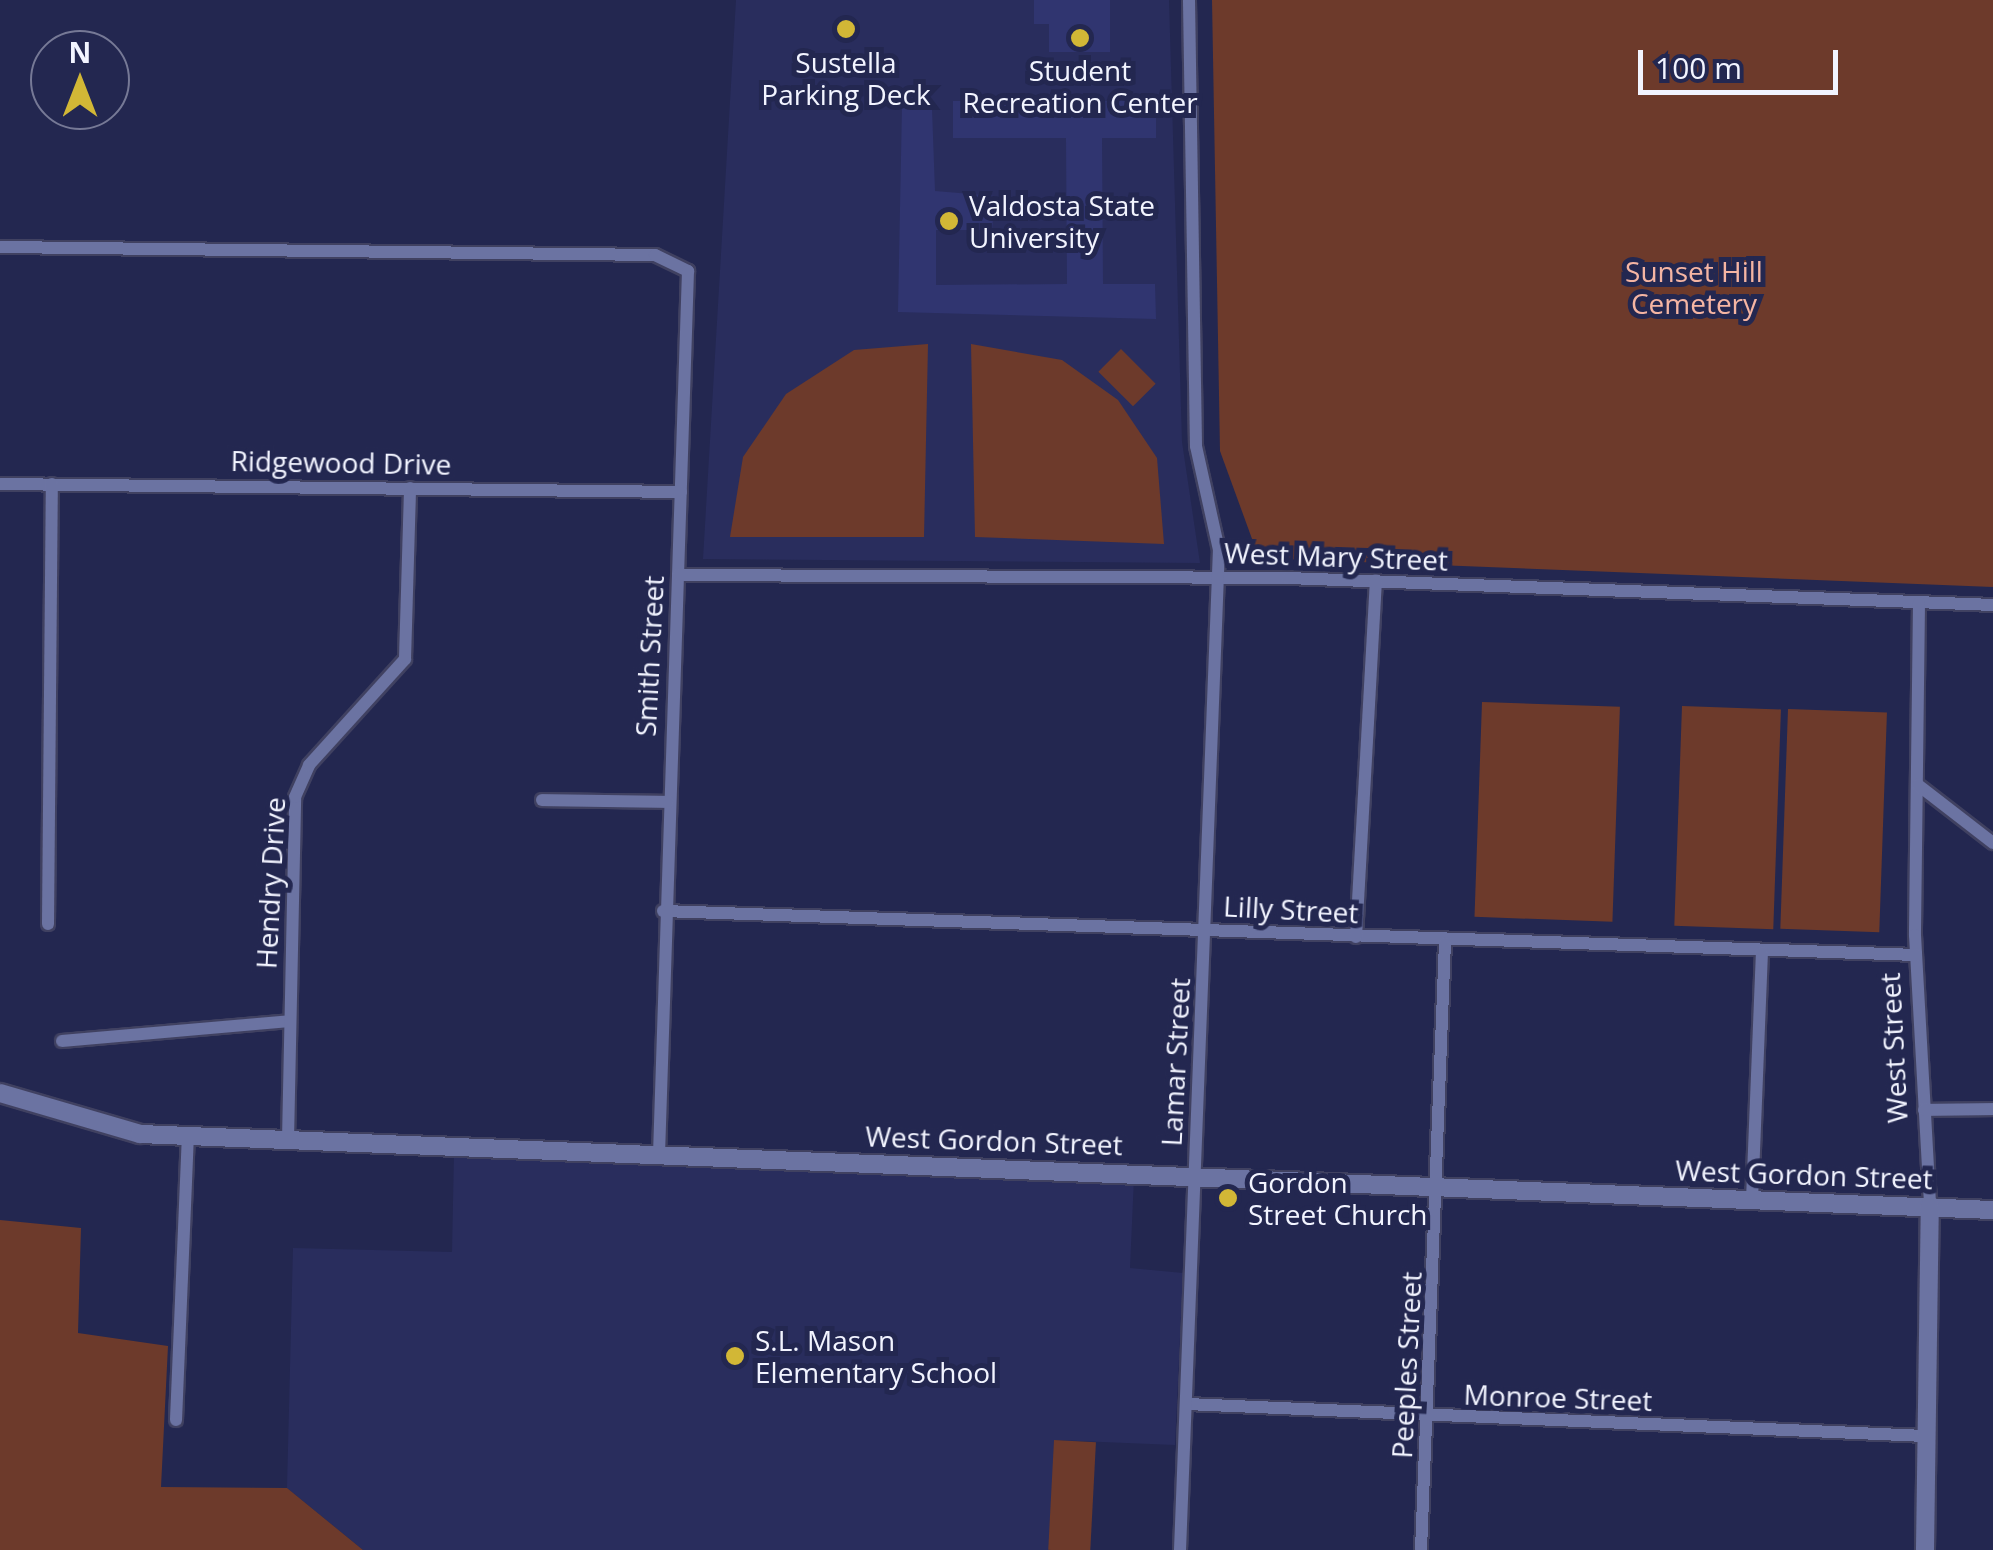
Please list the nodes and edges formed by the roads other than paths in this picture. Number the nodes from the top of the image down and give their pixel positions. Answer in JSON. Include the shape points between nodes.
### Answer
{"nodes":[{"id":1,"x":1189,"y":0,"type":"edge"},
{"id":2,"x":0,"y":248,"type":"edge"},
{"id":3,"x":0,"y":484,"type":"edge"},
{"id":4,"x":52,"y":484,"type":"junction"},
{"id":5,"x":410,"y":488,"type":"junction"},
{"id":6,"x":681,"y":492,"type":"junction"},
{"id":7,"x":678,"y":575,"type":"junction"},
{"id":8,"x":1217,"y":576,"type":"junction"},
{"id":9,"x":1376,"y":582,"type":"junction"},
{"id":10,"x":1919,"y":603,"type":"junction"},
{"id":11,"x":1993,"y":605,"type":"edge"},
{"id":12,"x":1918,"y":785,"type":"junction"},
{"id":13,"x":542,"y":800,"type":"dead end"},
{"id":14,"x":668,"y":802,"type":"junction"},
{"id":15,"x":1993,"y":844,"type":"edge"},
{"id":16,"x":663,"y":912,"type":"junction"},
{"id":17,"x":48,"y":924,"type":"dead end"},
{"id":18,"x":1206,"y":930,"type":"junction"},
{"id":19,"x":1356,"y":937,"type":"junction"},
{"id":20,"x":1445,"y":943,"type":"junction"},
{"id":21,"x":1762,"y":952,"type":"junction"},
{"id":22,"x":1916,"y":955,"type":"junction"},
{"id":23,"x":290,"y":1021,"type":"junction"},
{"id":24,"x":62,"y":1040,"type":"dead end"},
{"id":25,"x":0,"y":1093,"type":"edge"},
{"id":26,"x":1993,"y":1109,"type":"edge"},
{"id":27,"x":1924,"y":1110,"type":"junction"},
{"id":28,"x":188,"y":1136,"type":"junction"},
{"id":29,"x":288,"y":1140,"type":"junction"},
{"id":30,"x":659,"y":1156,"type":"junction"},
{"id":31,"x":1194,"y":1176,"type":"junction"},
{"id":32,"x":1440,"y":1186,"type":"junction"},
{"id":33,"x":1752,"y":1200,"type":"junction"},
{"id":34,"x":1930,"y":1206,"type":"junction"},
{"id":35,"x":1993,"y":1210,"type":"edge"},
{"id":36,"x":1187,"y":1404,"type":"junction"},
{"id":37,"x":1429,"y":1416,"type":"junction"},
{"id":38,"x":176,"y":1420,"type":"dead end"},
{"id":39,"x":1927,"y":1436,"type":"junction"},
{"id":40,"x":1180,"y":1550,"type":"edge"},
{"id":41,"x":1421,"y":1550,"type":"edge"},
{"id":42,"x":1924,"y":1550,"type":"edge"}],
"edges":[{"from":1,"to":8,"type":"street","name":"Lamar Street","via":[[1196,446]]},
{"from":2,"to":6,"type":"street","name":"Smith Street","via":[[665,256],[688,271]]},
{"from":3,"to":4,"type":"street","name":"Ridgewood Drive"},
{"from":4,"to":5,"type":"street","name":"Ridgewood Drive"},
{"from":4,"to":17,"type":"street"},
{"from":5,"to":6,"type":"street","name":"Ridgewood Drive"},
{"from":5,"to":23,"type":"street","name":"Hendry Drive","via":[[405,659],[309,764],[295,797]]},
{"from":6,"to":7,"type":"street","name":"Smith Street"},
{"from":7,"to":8,"type":"street","name":"West Mary Street"},
{"from":7,"to":14,"type":"street","name":"Smith Street"},
{"from":8,"to":9,"type":"street","name":"West Mary Street"},
{"from":8,"to":18,"type":"street","name":"Lamar Street"},
{"from":9,"to":10,"type":"street","name":"West Mary Street"},
{"from":9,"to":19,"type":"street"},
{"from":10,"to":11,"type":"street","name":"West Mary Street"},
{"from":10,"to":12,"type":"street","name":"West Street"},
{"from":12,"to":15,"type":"street"},
{"from":12,"to":22,"type":"street","name":"West Street"},
{"from":13,"to":14,"type":"street"},
{"from":14,"to":16,"type":"street","name":"Smith Street"},
{"from":16,"to":18,"type":"street","name":"Lilly Street"},
{"from":16,"to":30,"type":"street","name":"Smith Street"},
{"from":18,"to":19,"type":"street","name":"Lilly Street"},
{"from":18,"to":31,"type":"street","name":"Lamar Street"},
{"from":19,"to":20,"type":"street","name":"Lilly Street"},
{"from":20,"to":21,"type":"street","name":"Lilly Street"},
{"from":20,"to":32,"type":"street","name":"Peeples Street"},
{"from":21,"to":22,"type":"street","name":"Lilly Street"},
{"from":21,"to":33,"type":"street"},
{"from":22,"to":27,"type":"street","name":"West Street"},
{"from":23,"to":24,"type":"street"},
{"from":23,"to":29,"type":"street","name":"Hendry Drive"},
{"from":25,"to":28,"type":"street","name":"West Gordon Street","via":[[98,1128]]},
{"from":26,"to":27,"type":"street"},
{"from":27,"to":34,"type":"street","name":"West Street"},
{"from":28,"to":29,"type":"street","name":"West Gordon Street"},
{"from":28,"to":38,"type":"street"},
{"from":29,"to":30,"type":"street","name":"West Gordon Street"},
{"from":30,"to":31,"type":"street","name":"West Gordon Street"},
{"from":31,"to":32,"type":"street","name":"West Gordon Street"},
{"from":31,"to":36,"type":"street","name":"Lamar Street"},
{"from":32,"to":33,"type":"street","name":"West Gordon Street"},
{"from":32,"to":37,"type":"street","name":"Peeples Street"},
{"from":33,"to":34,"type":"street","name":"West Gordon Street"},
{"from":34,"to":35,"type":"street","name":"West Gordon Street"},
{"from":34,"to":39,"type":"street","name":"West Street"},
{"from":36,"to":37,"type":"street","name":"Monroe Street"},
{"from":36,"to":40,"type":"street","name":"Lamar Street"},
{"from":37,"to":39,"type":"street","name":"Monroe Street"},
{"from":37,"to":41,"type":"street","name":"Peeples Street"},
{"from":39,"to":42,"type":"street","name":"West Street"}]}
